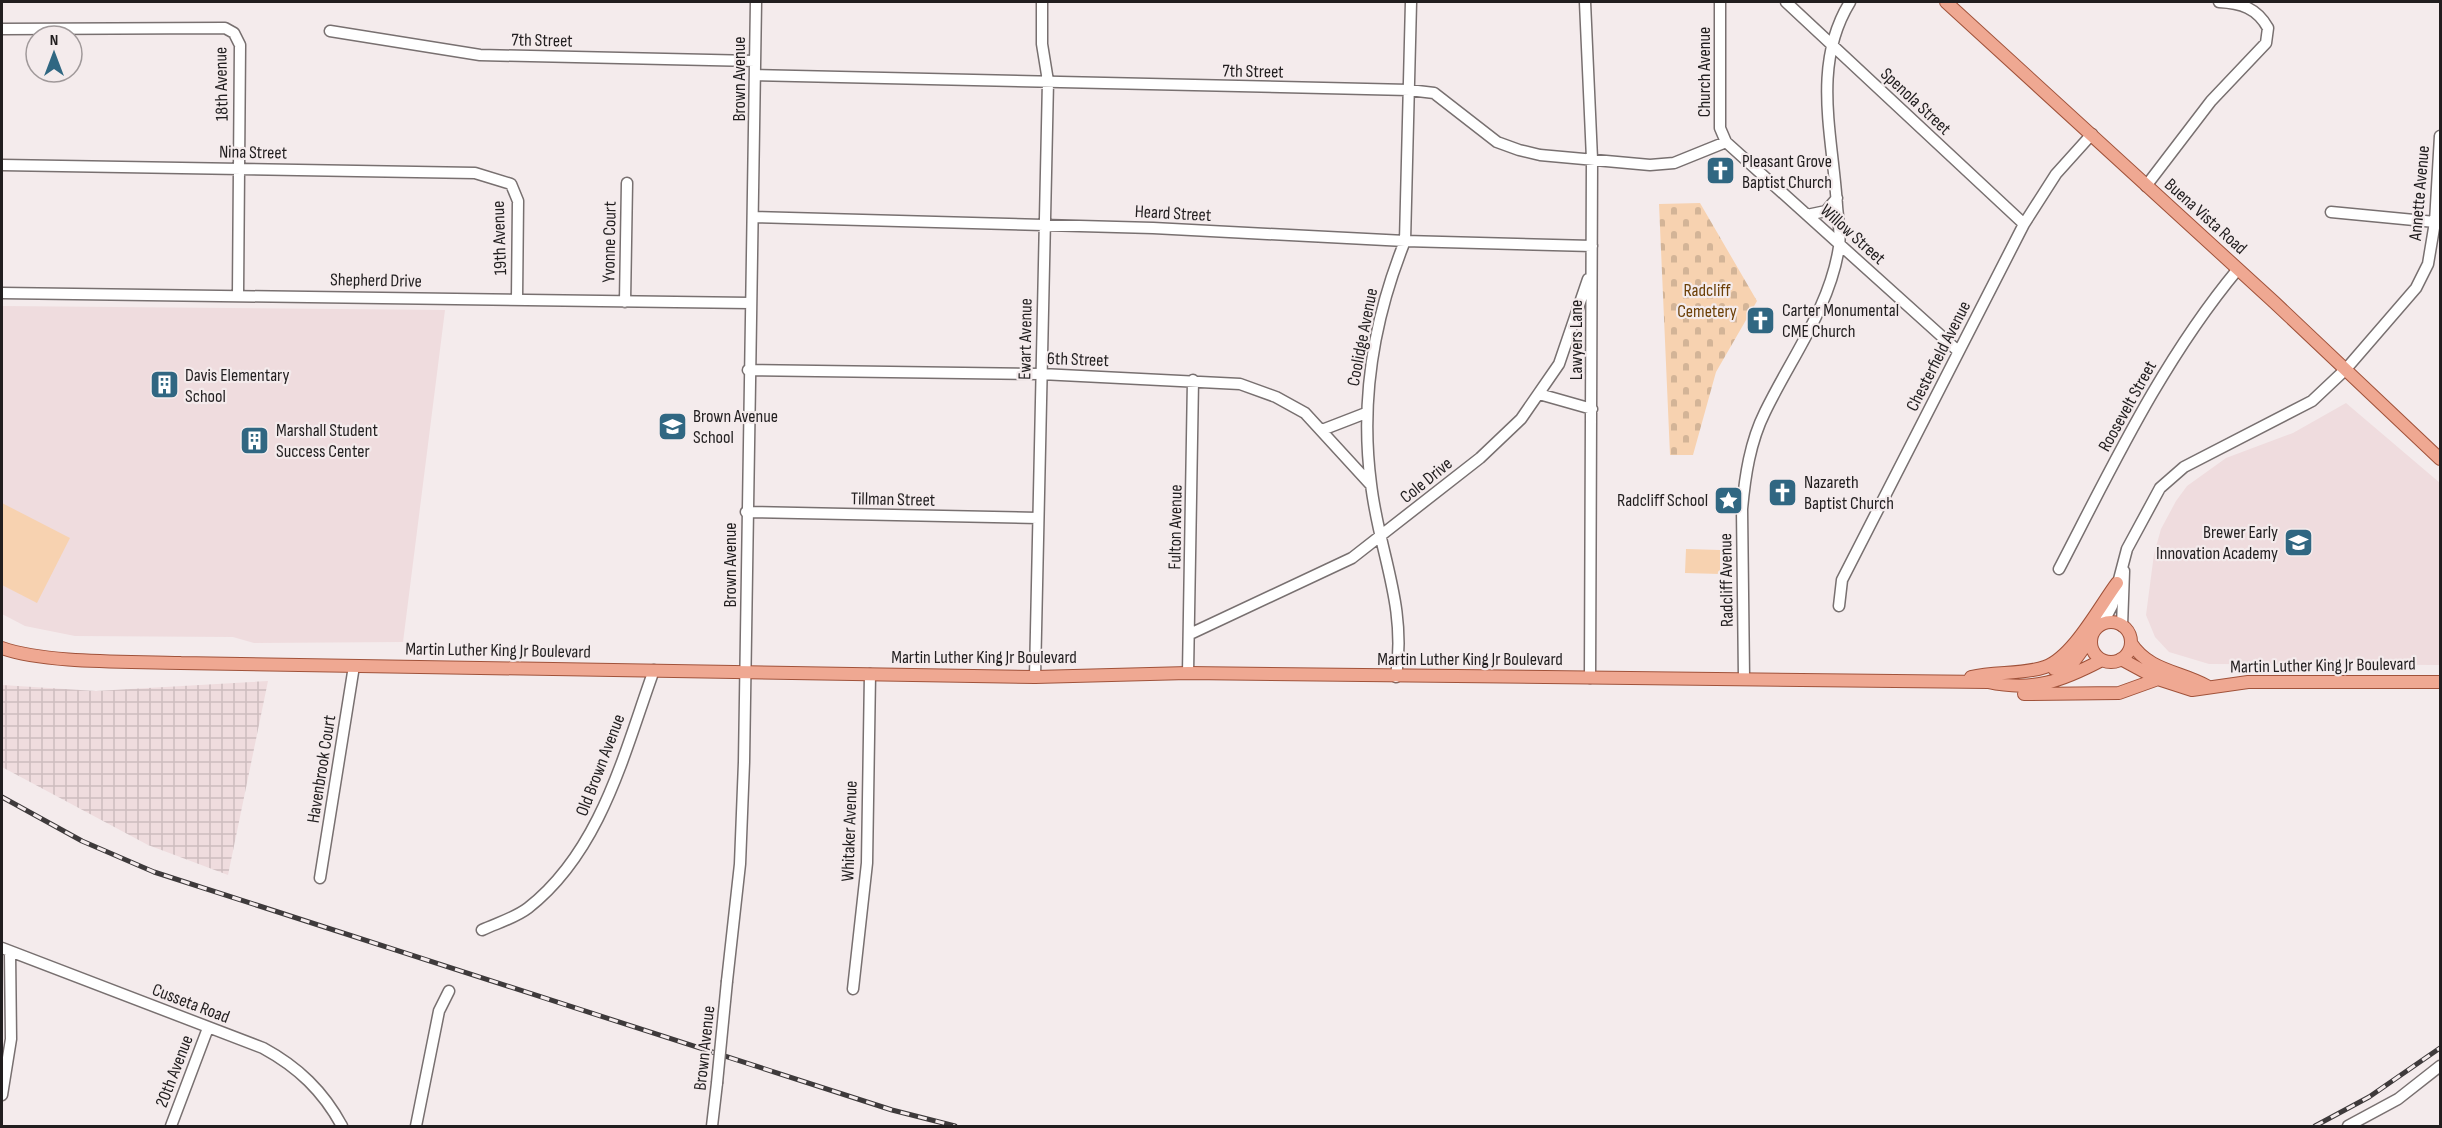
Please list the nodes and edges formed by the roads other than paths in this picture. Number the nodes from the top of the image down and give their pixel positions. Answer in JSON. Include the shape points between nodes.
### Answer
{"nodes":[{"id":1,"x":756,"y":2,"type":"edge"},
{"id":2,"x":1042,"y":2,"type":"edge"},
{"id":3,"x":1411,"y":2,"type":"edge"},
{"id":4,"x":1585,"y":2,"type":"edge"},
{"id":5,"x":1720,"y":2,"type":"edge"},
{"id":6,"x":1786,"y":2,"type":"edge"},
{"id":7,"x":1850,"y":2,"type":"edge"},
{"id":8,"x":1946,"y":2,"type":"edge"},
{"id":9,"x":2219,"y":2,"type":"edge"},
{"id":10,"x":2,"y":29,"type":"edge"},
{"id":11,"x":330,"y":31,"type":"dead end"},
{"id":12,"x":1831,"y":45,"type":"junction"},
{"id":13,"x":755,"y":61,"type":"junction"},
{"id":14,"x":756,"y":75,"type":"junction"},
{"id":15,"x":1048,"y":81,"type":"junction"},
{"id":16,"x":1409,"y":90,"type":"junction"},
{"id":17,"x":2092,"y":134,"type":"junction"},
{"id":18,"x":2440,"y":136,"type":"edge"},
{"id":19,"x":1726,"y":142,"type":"junction"},
{"id":20,"x":1592,"y":159,"type":"junction"},
{"id":21,"x":2,"y":165,"type":"edge"},
{"id":22,"x":238,"y":168,"type":"junction"},
{"id":23,"x":503,"y":181,"type":"joint"},
{"id":24,"x":627,"y":183,"type":"dead end"},
{"id":25,"x":2146,"y":186,"type":"junction"},
{"id":26,"x":1837,"y":198,"type":"junction"},
{"id":27,"x":2331,"y":213,"type":"dead end"},
{"id":28,"x":1807,"y":215,"type":"junction"},
{"id":29,"x":753,"y":218,"type":"junction"},
{"id":30,"x":2435,"y":222,"type":"junction"},
{"id":31,"x":1044,"y":224,"type":"junction"},
{"id":32,"x":2024,"y":224,"type":"junction"},
{"id":33,"x":1405,"y":241,"type":"junction"},
{"id":34,"x":1840,"y":244,"type":"junction"},
{"id":35,"x":1592,"y":246,"type":"junction"},
{"id":36,"x":1592,"y":263,"type":"junction"},
{"id":37,"x":2238,"y":269,"type":"junction"},
{"id":38,"x":2,"y":292,"type":"edge"},
{"id":39,"x":238,"y":294,"type":"junction"},
{"id":40,"x":517,"y":299,"type":"junction"},
{"id":41,"x":625,"y":302,"type":"junction"},
{"id":42,"x":750,"y":303,"type":"junction"},
{"id":43,"x":1958,"y":351,"type":"junction"},
{"id":44,"x":2346,"y":369,"type":"junction"},
{"id":45,"x":748,"y":370,"type":"junction"},
{"id":46,"x":1041,"y":374,"type":"junction"},
{"id":47,"x":1192,"y":380,"type":"junction"},
{"id":48,"x":1539,"y":394,"type":"junction"},
{"id":49,"x":1592,"y":409,"type":"junction"},
{"id":50,"x":1366,"y":412,"type":"junction"},
{"id":51,"x":1322,"y":430,"type":"junction"},
{"id":52,"x":2440,"y":459,"type":"edge"},
{"id":53,"x":1371,"y":485,"type":"junction"},
{"id":54,"x":746,"y":512,"type":"junction"},
{"id":55,"x":1038,"y":518,"type":"junction"},
{"id":56,"x":1383,"y":536,"type":"junction"},
{"id":57,"x":2124,"y":564,"type":"junction"},
{"id":58,"x":2059,"y":569,"type":"dead end"},
{"id":59,"x":2117,"y":582,"type":"junction"},
{"id":60,"x":1839,"y":606,"type":"dead end"},
{"id":61,"x":2103,"y":623,"type":"junction"},
{"id":62,"x":2122,"y":626,"type":"junction"},
{"id":63,"x":1190,"y":634,"type":"junction"},
{"id":64,"x":2091,"y":638,"type":"junction"},
{"id":65,"x":2131,"y":643,"type":"junction"},
{"id":66,"x":2,"y":648,"type":"edge"},
{"id":67,"x":2121,"y":659,"type":"junction"},
{"id":68,"x":2102,"y":660,"type":"junction"},
{"id":69,"x":354,"y":666,"type":"junction"},
{"id":70,"x":654,"y":670,"type":"junction"},
{"id":71,"x":746,"y":674,"type":"junction"},
{"id":72,"x":870,"y":674,"type":"junction"},
{"id":73,"x":1188,"y":674,"type":"junction"},
{"id":74,"x":1035,"y":677,"type":"junction"},
{"id":75,"x":1396,"y":678,"type":"junction"},
{"id":76,"x":1590,"y":678,"type":"junction"},
{"id":77,"x":1744,"y":678,"type":"junction"},
{"id":78,"x":2158,"y":679,"type":"junction"},
{"id":79,"x":1951,"y":682,"type":"junction"},
{"id":80,"x":1968,"y":682,"type":"junction"},
{"id":81,"x":1988,"y":682,"type":"junction"},
{"id":82,"x":2440,"y":682,"type":"edge"},
{"id":83,"x":2207,"y":686,"type":"junction"},
{"id":84,"x":320,"y":878,"type":"dead end"},
{"id":85,"x":482,"y":930,"type":"dead end"},
{"id":86,"x":6,"y":950,"type":"edge"},
{"id":87,"x":853,"y":989,"type":"dead end"},
{"id":88,"x":449,"y":991,"type":"dead end"},
{"id":89,"x":208,"y":1028,"type":"junction"},
{"id":90,"x":2440,"y":1066,"type":"edge"},
{"id":91,"x":2,"y":1095,"type":"edge"},
{"id":92,"x":171,"y":1126,"type":"edge"},
{"id":93,"x":342,"y":1126,"type":"edge"},
{"id":94,"x":416,"y":1126,"type":"edge"},
{"id":95,"x":712,"y":1126,"type":"edge"},
{"id":96,"x":2348,"y":1126,"type":"edge"}],
"edges":[{"from":1,"to":13,"type":"street","name":"Brown Avenue"},
{"from":2,"to":15,"type":"street","name":"Ewart Avenue","via":[[1042,44]]},
{"from":3,"to":16,"type":"street","name":"Coolidge Avenue"},
{"from":4,"to":20,"type":"street","name":"Lawyers Lane"},
{"from":5,"to":19,"type":"street","name":"Church Avenue","via":[[1720,128]]},
{"from":6,"to":12,"type":"street","name":"Spenola Street"},
{"from":7,"to":12,"type":"street","name":"Radcliff Avenue"},
{"from":8,"to":17,"type":"main road","name":"Buena Vista Road"},
{"from":9,"to":25,"type":"street","via":[[2235,2],[2252,9],[2268,28],[2266,43],[2211,101]]},
{"from":10,"to":22,"type":"street","name":"18th Avenue","via":[[225,28],[234,33],[240,45]]},
{"from":11,"to":13,"type":"street","name":"7th Street","via":[[480,55]]},
{"from":12,"to":26,"type":"street","name":"Radcliff Avenue","via":[[1826,97]]},
{"from":12,"to":32,"type":"street","name":"Spenola Street"},
{"from":13,"to":14,"type":"street","name":"Brown Avenue"},
{"from":14,"to":15,"type":"street","name":"7th Street"},
{"from":14,"to":29,"type":"street","name":"Brown Avenue"},
{"from":15,"to":16,"type":"street","name":"7th Street"},
{"from":15,"to":31,"type":"street","name":"Ewart Avenue"},
{"from":16,"to":20,"type":"street","name":"7th Street","via":[[1434,93],[1497,142],[1519,150]]},
{"from":16,"to":33,"type":"street","name":"Coolidge Avenue"},
{"from":17,"to":25,"type":"main road","name":"Buena Vista Road"},
{"from":17,"to":32,"type":"street","name":"Chesterfield Avenue","via":[[2056,174]]},
{"from":18,"to":30,"type":"street","name":"Annette Avenue"},
{"from":19,"to":20,"type":"street","name":"7th Street","via":[[1674,163],[1650,165]]},
{"from":19,"to":28,"type":"street","name":"Willow Street"},
{"from":20,"to":35,"type":"street","name":"Lawyers Lane"},
{"from":21,"to":22,"type":"street","name":"Nina Street"},
{"from":22,"to":23,"type":"street","name":"Nina Street","via":[[475,173]]},
{"from":22,"to":39,"type":"street","name":"18th Avenue"},
{"from":23,"to":40,"type":"street","name":"19th Avenue","via":[[511,184],[518,201]]},
{"from":24,"to":41,"type":"street","name":"Yvonne Court"},
{"from":25,"to":37,"type":"main road","name":"Buena Vista Road"},
{"from":26,"to":28,"type":"street","via":[[1826,211]]},
{"from":26,"to":34,"type":"street","name":"Radcliff Avenue"},
{"from":27,"to":30,"type":"street"},
{"from":28,"to":34,"type":"street","name":"Willow Street"},
{"from":29,"to":31,"type":"street","name":"Heard Street"},
{"from":29,"to":42,"type":"street","name":"Brown Avenue"},
{"from":30,"to":44,"type":"street","name":"Annette Avenue","via":[[2428,264],[2416,288]]},
{"from":31,"to":33,"type":"street","name":"Heard Street"},
{"from":31,"to":46,"type":"street","name":"Ewart Avenue"},
{"from":32,"to":43,"type":"street","name":"Chesterfield Avenue"},
{"from":33,"to":35,"type":"street","name":"Heard Street"},
{"from":33,"to":50,"type":"street","name":"Coolidge Avenue","via":[[1380,320]]},
{"from":34,"to":43,"type":"street","name":"Willow Street"},
{"from":34,"to":77,"type":"street","name":"Radcliff Avenue","via":[[1825,297],[1764,412],[1750,456],[1742,509]]},
{"from":35,"to":36,"type":"street","name":"Lawyers Lane"},
{"from":36,"to":48,"type":"street","name":"Cole Drive","via":[[1559,364]]},
{"from":36,"to":49,"type":"street","name":"Lawyers Lane"},
{"from":37,"to":44,"type":"main road","name":"Buena Vista Road"},
{"from":37,"to":58,"type":"street","name":"Roosevelt Street","via":[[2209,304],[2151,391]]},
{"from":38,"to":39,"type":"street","name":"Shepherd Drive"},
{"from":39,"to":40,"type":"street","name":"Shepherd Drive"},
{"from":40,"to":41,"type":"street","name":"Shepherd Drive"},
{"from":41,"to":42,"type":"street","name":"Shepherd Drive"},
{"from":42,"to":45,"type":"street","name":"Brown Avenue"},
{"from":43,"to":60,"type":"street","name":"Chesterfield Avenue","via":[[1842,580]]},
{"from":44,"to":52,"type":"main road","name":"Buena Vista Road"},
{"from":44,"to":57,"type":"street","via":[[2312,401],[2184,467],[2160,489],[2127,549]]},
{"from":45,"to":46,"type":"street","name":"6th Street"},
{"from":45,"to":54,"type":"street","name":"Brown Avenue"},
{"from":46,"to":47,"type":"street","name":"6th Street"},
{"from":46,"to":55,"type":"street","name":"Ewart Avenue"},
{"from":47,"to":51,"type":"street","name":"6th Street","via":[[1240,384],[1267,394],[1305,413]]},
{"from":47,"to":63,"type":"street","name":"Fulton Avenue"},
{"from":48,"to":49,"type":"street"},
{"from":48,"to":56,"type":"street","name":"Cole Drive","via":[[1521,419],[1480,458]]},
{"from":49,"to":76,"type":"street","name":"Lawyers Lane"},
{"from":50,"to":51,"type":"street"},
{"from":50,"to":53,"type":"street","name":"Coolidge Avenue"},
{"from":51,"to":53,"type":"street","name":"6th Street"},
{"from":53,"to":56,"type":"street","name":"Coolidge Avenue"},
{"from":54,"to":55,"type":"street","name":"Tillman Street"},
{"from":54,"to":71,"type":"street","name":"Brown Avenue"},
{"from":55,"to":74,"type":"street","name":"Ewart Avenue"},
{"from":56,"to":63,"type":"street","name":"Cole Drive","via":[[1352,558]]},
{"from":56,"to":75,"type":"street","name":"Coolidge Avenue","via":[[1397,606],[1400,649]]},
{"from":57,"to":59,"type":"street"},
{"from":57,"to":62,"type":"street"},
{"from":59,"to":61,"type":"street","via":[[2112,606]]},
{"from":59,"to":79,"type":"main road","via":[[2060,660],[2045,667]]},
{"from":61,"to":62,"type":"main road"},
{"from":61,"to":64,"type":"main road"},
{"from":62,"to":65,"type":"main road"},
{"from":63,"to":73,"type":"street","name":"Fulton Avenue"},
{"from":64,"to":68,"type":"main road","via":[[2092,651]]},
{"from":64,"to":81,"type":"main road","name":"Martin Luther King Jr Boulevard","via":[[2075,660],[2064,665]]},
{"from":65,"to":67,"type":"main road"},
{"from":65,"to":83,"type":"main road","name":"Martin Luther King Jr Boulevard","via":[[2153,666]]},
{"from":66,"to":69,"type":"main road","name":"Martin Luther King Jr Boulevard","via":[[15,653],[82,659]]},
{"from":67,"to":68,"type":"main road"},
{"from":67,"to":78,"type":"main road","name":"Martin Luther King Jr Boulevard"},
{"from":68,"to":81,"type":"main road","name":"Martin Luther King Jr Boulevard","via":[[2037,686],[2010,687]]},
{"from":69,"to":70,"type":"main road","name":"Martin Luther King Jr Boulevard"},
{"from":69,"to":84,"type":"street","name":"Havenbrook Court"},
{"from":70,"to":71,"type":"main road","name":"Martin Luther King Jr Boulevard"},
{"from":70,"to":85,"type":"street","name":"Old Brown Avenue","via":[[604,805],[580,849],[528,908]]},
{"from":71,"to":72,"type":"main road","name":"Martin Luther King Jr Boulevard"},
{"from":71,"to":95,"type":"street","name":"Brown Avenue","bridge":true,"via":[[740,864]]},
{"from":72,"to":74,"type":"main road","name":"Martin Luther King Jr Boulevard"},
{"from":72,"to":87,"type":"street","name":"Whitaker Avenue","via":[[867,863]]},
{"from":73,"to":74,"type":"main road","name":"Martin Luther King Jr Boulevard"},
{"from":73,"to":75,"type":"main road","name":"Martin Luther King Jr Boulevard"},
{"from":75,"to":76,"type":"main road","name":"Martin Luther King Jr Boulevard"},
{"from":76,"to":77,"type":"main road","name":"Martin Luther King Jr Boulevard"},
{"from":77,"to":79,"type":"main road","name":"Martin Luther King Jr Boulevard"},
{"from":78,"to":80,"type":"main road","name":"Martin Luther King Jr Boulevard","via":[[2119,693],[2095,694],[2001,693]]},
{"from":78,"to":83,"type":"main road","name":"Martin Luther King Jr Boulevard","via":[[2192,690]]},
{"from":79,"to":80,"type":"main road","name":"Martin Luther King Jr Boulevard"},
{"from":80,"to":81,"type":"main road","name":"Martin Luther King Jr Boulevard"},
{"from":82,"to":83,"type":"main road","name":"Martin Luther King Jr Boulevard","via":[[2248,681]]},
{"from":86,"to":89,"type":"street","name":"Cusseta Road"},
{"from":86,"to":91,"type":"street","via":[[11,1039]]},
{"from":88,"to":94,"type":"street","via":[[439,1011]]},
{"from":89,"to":92,"type":"street","name":"20th Avenue"},
{"from":89,"to":93,"type":"street","name":"Cusseta Road","via":[[284,1059],[319,1091]]},
{"from":90,"to":96,"type":"street","via":[[2398,1099]]}]}
